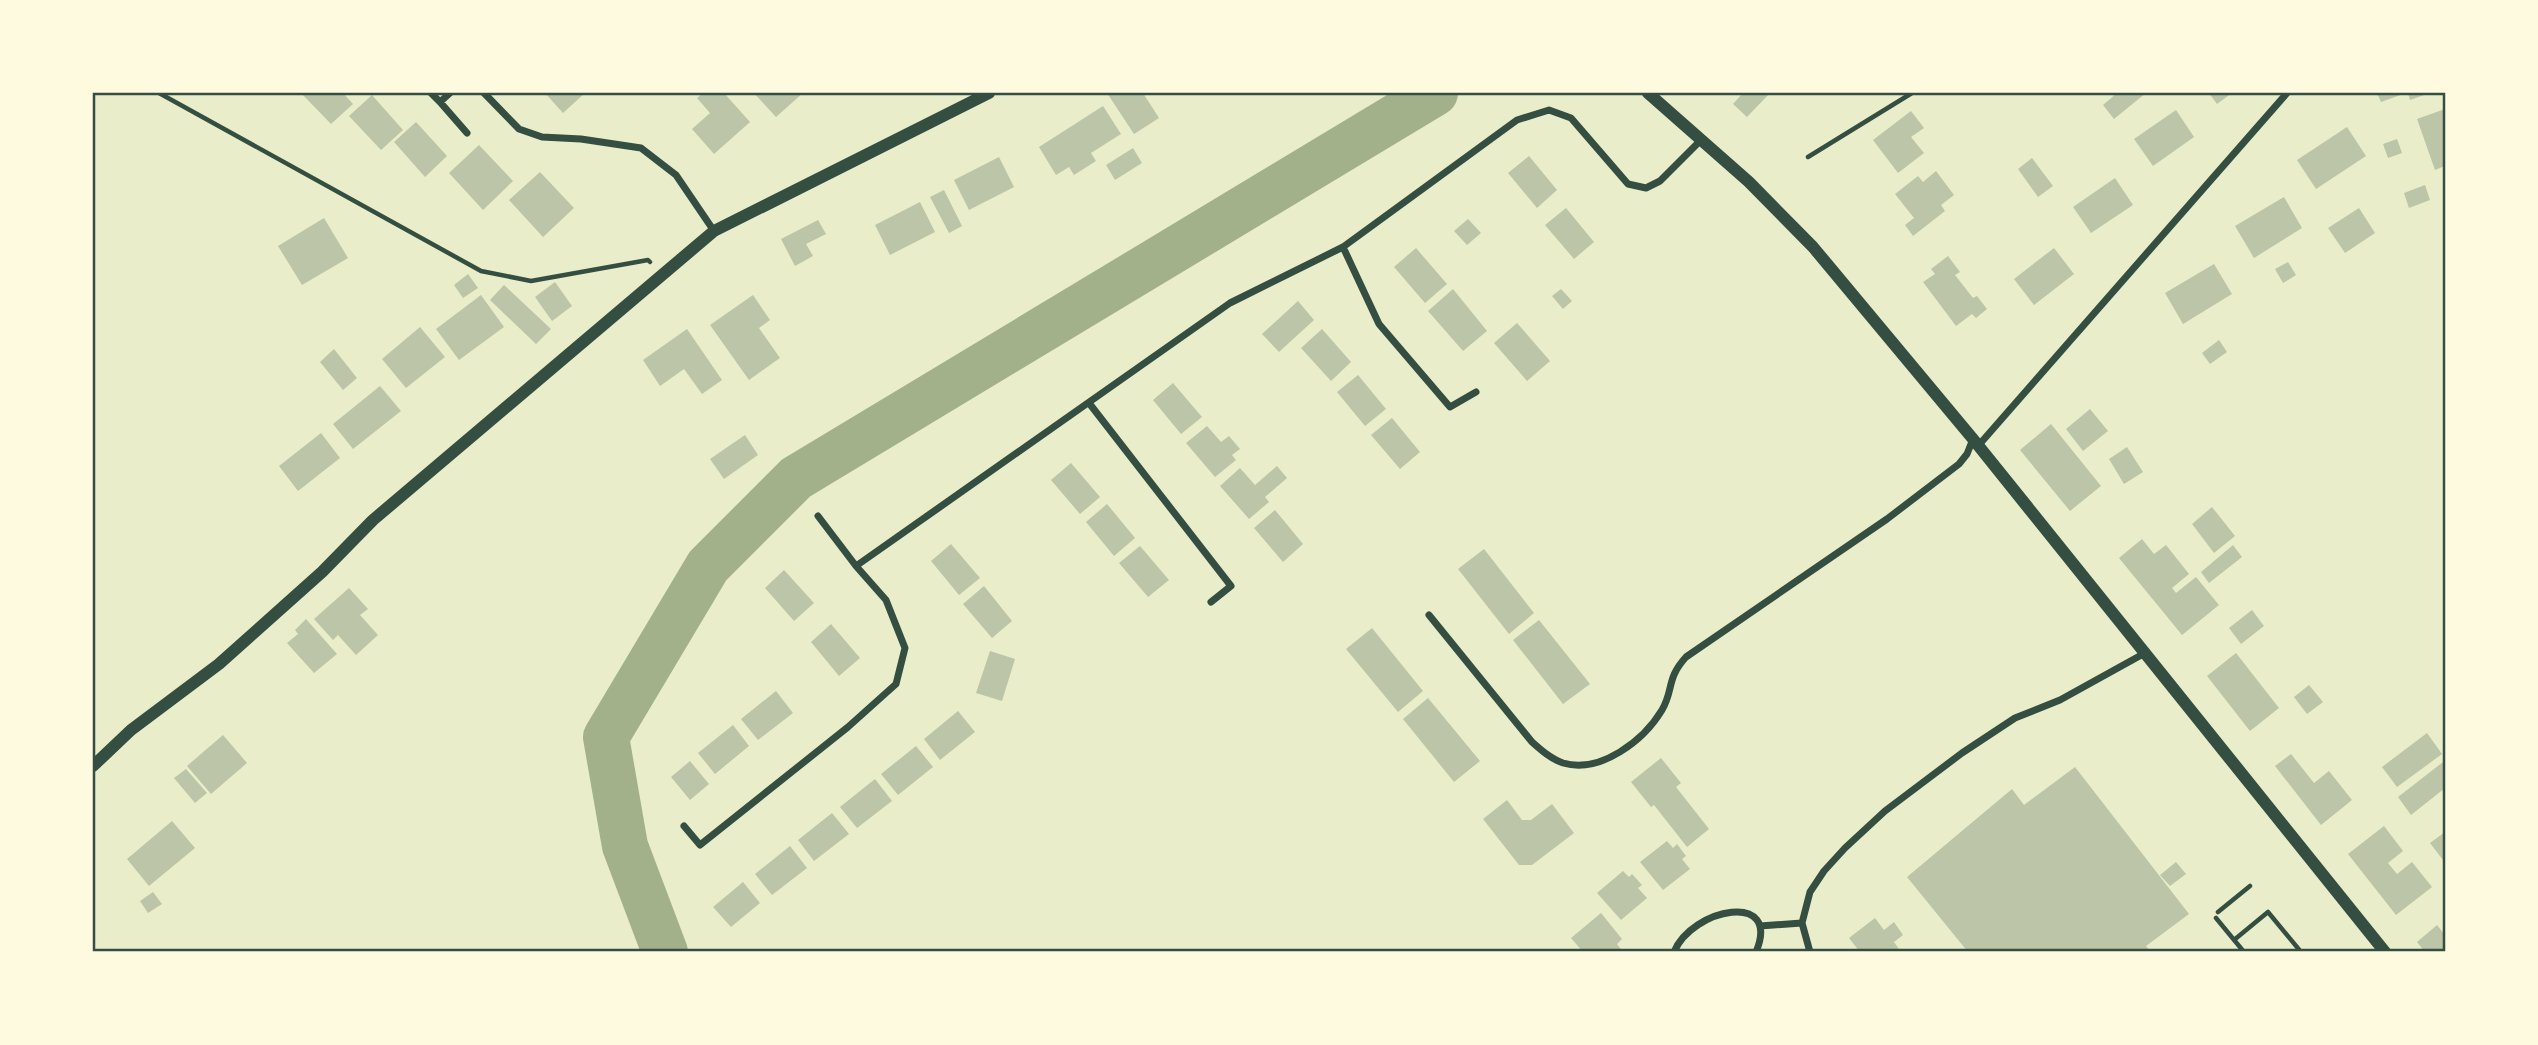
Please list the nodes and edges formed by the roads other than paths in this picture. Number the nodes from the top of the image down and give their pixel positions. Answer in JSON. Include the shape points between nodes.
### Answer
{"nodes":[{"id":1,"x":431,"y":93,"type":"edge"},
{"id":2,"x":450,"y":93,"type":"edge"},
{"id":3,"x":484,"y":93,"type":"edge"},
{"id":4,"x":989,"y":93,"type":"edge"},
{"id":5,"x":1648,"y":93,"type":"edge"},
{"id":6,"x":2287,"y":93,"type":"edge"},
{"id":7,"x":440,"y":102,"type":"junction"},
{"id":8,"x":467,"y":133,"type":"dead end"},
{"id":9,"x":1701,"y":140,"type":"junction"},
{"id":10,"x":714,"y":231,"type":"junction"},
{"id":11,"x":1343,"y":247,"type":"junction"},
{"id":12,"x":1476,"y":392,"type":"dead end"},
{"id":13,"x":1089,"y":403,"type":"junction"},
{"id":14,"x":1976,"y":442,"type":"junction"},
{"id":15,"x":818,"y":516,"type":"dead end"},
{"id":16,"x":856,"y":566,"type":"junction"},
{"id":17,"x":1211,"y":602,"type":"dead end"},
{"id":18,"x":1429,"y":615,"type":"dead end"},
{"id":19,"x":2144,"y":653,"type":"junction"},
{"id":20,"x":93,"y":766,"type":"edge"},
{"id":21,"x":684,"y":827,"type":"dead end"},
{"id":22,"x":1802,"y":923,"type":"junction"},
{"id":23,"x":1760,"y":926,"type":"junction"},
{"id":24,"x":1674,"y":952,"type":"edge"},
{"id":25,"x":1756,"y":952,"type":"edge"},
{"id":26,"x":1810,"y":952,"type":"edge"},
{"id":27,"x":2385,"y":952,"type":"edge"}],
"edges":[{"from":1,"to":7,"type":"street"},
{"from":2,"to":7,"type":"street"},
{"from":3,"to":10,"type":"street","via":[[519,128],[542,137],[640,148],[676,175]]},
{"from":4,"to":10,"type":"street"},
{"from":5,"to":9,"type":"street"},
{"from":6,"to":14,"type":"street"},
{"from":7,"to":8,"type":"street"},
{"from":9,"to":11,"type":"street","via":[[1660,181],[1646,188],[1628,184],[1571,118],[1549,110],[1517,120]]},
{"from":9,"to":14,"type":"street","via":[[1813,247]]},
{"from":10,"to":20,"type":"street","via":[[373,520],[219,664],[131,730]]},
{"from":11,"to":12,"type":"street","via":[[1379,324],[1450,407]]},
{"from":11,"to":13,"type":"street","via":[[1230,303]]},
{"from":13,"to":16,"type":"street"},
{"from":13,"to":17,"type":"street","via":[[1231,586]]},
{"from":14,"to":18,"type":"street","via":[[1959,464],[1898,511],[1691,652],[1672,675],[1667,699],[1656,719],[1604,760],[1564,763],[1532,742]]},
{"from":14,"to":19,"type":"street"},
{"from":15,"to":16,"type":"street"},
{"from":16,"to":21,"type":"street","via":[[886,600],[905,648],[896,684],[700,845]]},
{"from":19,"to":22,"type":"street","via":[[2060,700],[2015,718],[1905,794],[1824,871],[1810,892]]},
{"from":19,"to":27,"type":"street"},
{"from":22,"to":23,"type":"street"},
{"from":22,"to":26,"type":"street"},
{"from":23,"to":24,"type":"street","via":[[1742,911],[1719,914],[1690,929]]},
{"from":23,"to":25,"type":"street"}]}
